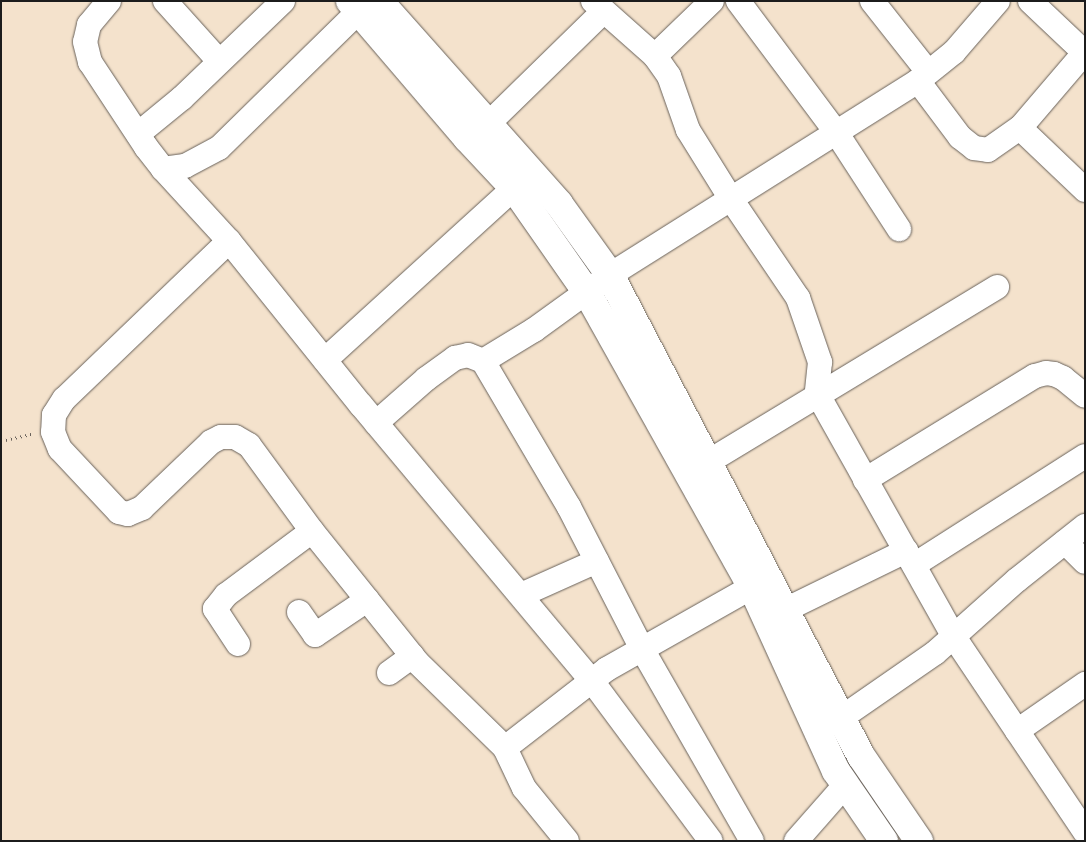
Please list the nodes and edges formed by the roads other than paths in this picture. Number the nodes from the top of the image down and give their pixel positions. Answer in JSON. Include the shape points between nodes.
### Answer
{"nodes":[{"id":1,"x":109,"y":1,"type":"edge"},
{"id":2,"x":165,"y":1,"type":"edge"},
{"id":3,"x":283,"y":1,"type":"edge"},
{"id":4,"x":712,"y":1,"type":"edge"},
{"id":5,"x":738,"y":1,"type":"edge"},
{"id":6,"x":872,"y":1,"type":"edge"},
{"id":7,"x":998,"y":1,"type":"edge"},
{"id":8,"x":1030,"y":1,"type":"edge"},
{"id":9,"x":363,"y":4,"type":"edge"},
{"id":10,"x":599,"y":6,"type":"edge"},
{"id":11,"x":1085,"y":52,"type":"edge"},
{"id":12,"x":655,"y":56,"type":"junction"},
{"id":13,"x":219,"y":61,"type":"junction"},
{"id":14,"x":923,"y":76,"type":"junction"},
{"id":15,"x":1020,"y":128,"type":"junction"},
{"id":16,"x":477,"y":131,"type":"junction"},
{"id":17,"x":836,"y":132,"type":"junction"},
{"id":18,"x":138,"y":134,"type":"junction"},
{"id":19,"x":163,"y":169,"type":"junction"},
{"id":20,"x":522,"y":179,"type":"junction"},
{"id":21,"x":1085,"y":190,"type":"edge"},
{"id":22,"x":731,"y":199,"type":"junction"},
{"id":23,"x":899,"y":229,"type":"dead end"},
{"id":24,"x":230,"y":241,"type":"junction"},
{"id":25,"x":610,"y":275,"type":"junction"},
{"id":26,"x":997,"y":287,"type":"dead end"},
{"id":27,"x":588,"y":294,"type":"junction"},
{"id":28,"x":325,"y":360,"type":"junction"},
{"id":29,"x":483,"y":362,"type":"junction"},
{"id":30,"x":819,"y":396,"type":"junction"},
{"id":31,"x":1085,"y":396,"type":"edge"},
{"id":32,"x":376,"y":422,"type":"junction"},
{"id":33,"x":1085,"y":456,"type":"edge"},
{"id":34,"x":708,"y":462,"type":"junction"},
{"id":35,"x":865,"y":480,"type":"junction"},
{"id":36,"x":1085,"y":526,"type":"edge"},
{"id":37,"x":312,"y":531,"type":"junction"},
{"id":38,"x":1065,"y":542,"type":"junction"},
{"id":39,"x":910,"y":558,"type":"junction"},
{"id":40,"x":597,"y":561,"type":"junction"},
{"id":41,"x":1085,"y":562,"type":"edge"},
{"id":42,"x":762,"y":585,"type":"junction"},
{"id":43,"x":521,"y":595,"type":"junction"},
{"id":44,"x":367,"y":600,"type":"junction"},
{"id":45,"x":785,"y":610,"type":"junction"},
{"id":46,"x":299,"y":612,"type":"dead end"},
{"id":47,"x":954,"y":637,"type":"junction"},
{"id":48,"x":238,"y":644,"type":"dead end"},
{"id":49,"x":642,"y":649,"type":"junction"},
{"id":50,"x":412,"y":656,"type":"junction"},
{"id":51,"x":389,"y":673,"type":"dead end"},
{"id":52,"x":592,"y":681,"type":"junction"},
{"id":53,"x":1085,"y":684,"type":"edge"},
{"id":54,"x":842,"y":718,"type":"junction"},
{"id":55,"x":1017,"y":732,"type":"junction"},
{"id":56,"x":505,"y":748,"type":"junction"},
{"id":57,"x":846,"y":784,"type":"junction"},
{"id":58,"x":1078,"y":807,"type":"edge"},
{"id":59,"x":1085,"y":832,"type":"edge"},
{"id":60,"x":567,"y":841,"type":"edge"},
{"id":61,"x":711,"y":841,"type":"edge"},
{"id":62,"x":752,"y":841,"type":"edge"},
{"id":63,"x":796,"y":841,"type":"edge"},
{"id":64,"x":884,"y":841,"type":"edge"},
{"id":65,"x":919,"y":841,"type":"edge"}],
"edges":[{"from":1,"to":18,"type":"street","via":[[89,25],[85,42],[90,62]]},
{"from":2,"to":13,"type":"street"},
{"from":3,"to":13,"type":"street"},
{"from":4,"to":12,"type":"street"},
{"from":5,"to":17,"type":"street"},
{"from":6,"to":14,"type":"street"},
{"from":7,"to":14,"type":"street","via":[[954,52]]},
{"from":8,"to":11,"type":"street"},
{"from":9,"to":16,"type":"main road"},
{"from":9,"to":19,"type":"street","via":[[219,148],[185,166]]},
{"from":10,"to":12,"type":"street"},
{"from":10,"to":16,"type":"street"},
{"from":11,"to":15,"type":"street"},
{"from":12,"to":22,"type":"street","via":[[669,76],[688,130]]},
{"from":13,"to":18,"type":"street","via":[[182,98]]},
{"from":14,"to":15,"type":"street","via":[[960,137],[974,148],[988,150]]},
{"from":14,"to":17,"type":"street"},
{"from":15,"to":21,"type":"street"},
{"from":16,"to":20,"type":"main road"},
{"from":17,"to":22,"type":"street"},
{"from":17,"to":23,"type":"street"},
{"from":18,"to":19,"type":"street"},
{"from":19,"to":24,"type":"street"},
{"from":20,"to":25,"type":"main road","via":[[559,204]]},
{"from":20,"to":27,"type":"main road"},
{"from":20,"to":28,"type":"street"},
{"from":22,"to":25,"type":"street"},
{"from":22,"to":30,"type":"street","via":[[798,298],[820,362]]},
{"from":24,"to":28,"type":"street"},
{"from":24,"to":37,"type":"street","via":[[64,399],[54,415],[53,432],[60,449],[119,512],[128,514],[142,508],[211,442],[235,437],[249,445]]},
{"from":25,"to":27,"type":"street"},
{"from":25,"to":34,"type":"main road"},
{"from":26,"to":30,"type":"street"},
{"from":27,"to":29,"type":"street"},
{"from":27,"to":42,"type":"main road"},
{"from":28,"to":32,"type":"street"},
{"from":29,"to":32,"type":"street","via":[[468,355],[455,358]]},
{"from":29,"to":40,"type":"street","via":[[570,507]]},
{"from":30,"to":34,"type":"street"},
{"from":30,"to":35,"type":"street"},
{"from":31,"to":35,"type":"street","via":[[1054,374],[1035,376]]},
{"from":32,"to":43,"type":"street"},
{"from":33,"to":39,"type":"street"},
{"from":34,"to":42,"type":"main road"},
{"from":35,"to":39,"type":"street"},
{"from":36,"to":38,"type":"street"},
{"from":37,"to":44,"type":"street"},
{"from":37,"to":48,"type":"street","via":[[226,595],[215,609]]},
{"from":38,"to":41,"type":"street"},
{"from":38,"to":47,"type":"street","via":[[1016,580]]},
{"from":39,"to":45,"type":"street"},
{"from":39,"to":47,"type":"street"},
{"from":40,"to":43,"type":"street"},
{"from":40,"to":49,"type":"street"},
{"from":42,"to":45,"type":"main road"},
{"from":42,"to":49,"type":"street"},
{"from":42,"to":57,"type":"main road","via":[[836,771]]},
{"from":43,"to":52,"type":"street"},
{"from":44,"to":46,"type":"street","via":[[315,635]]},
{"from":44,"to":50,"type":"street"},
{"from":45,"to":54,"type":"main road"},
{"from":47,"to":54,"type":"street","via":[[905,676]]},
{"from":47,"to":55,"type":"street"},
{"from":49,"to":52,"type":"street"},
{"from":49,"to":62,"type":"street"},
{"from":50,"to":51,"type":"street"},
{"from":50,"to":56,"type":"street"},
{"from":52,"to":56,"type":"street"},
{"from":52,"to":61,"type":"street"},
{"from":53,"to":55,"type":"street"},
{"from":54,"to":65,"type":"main road","via":[[861,756]]},
{"from":55,"to":58,"type":"street"},
{"from":56,"to":60,"type":"street","via":[[524,788]]},
{"from":57,"to":63,"type":"street"},
{"from":57,"to":64,"type":"main road"},
{"from":58,"to":59,"type":"street"}]}
